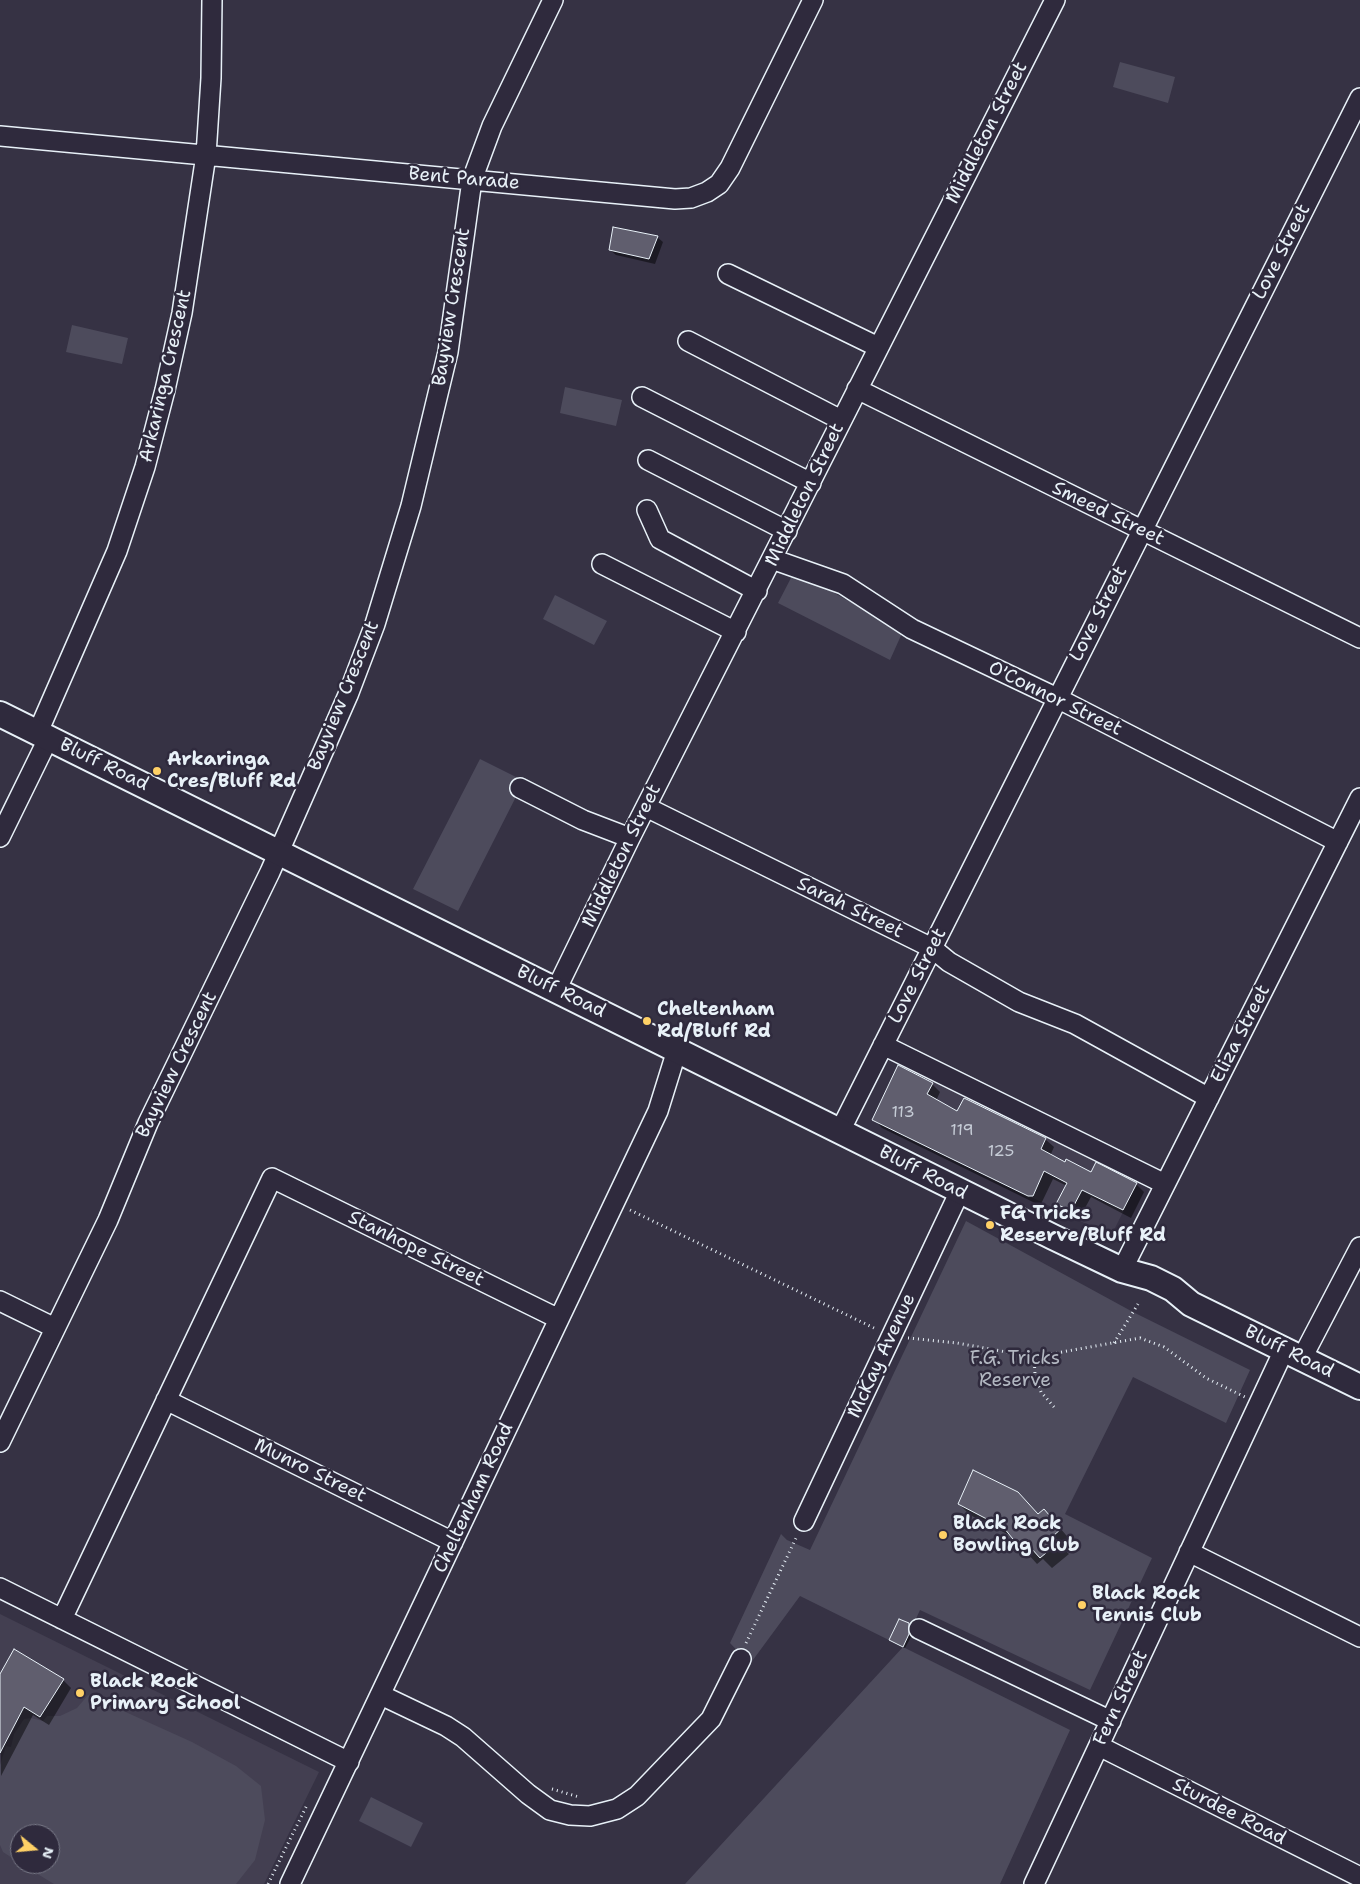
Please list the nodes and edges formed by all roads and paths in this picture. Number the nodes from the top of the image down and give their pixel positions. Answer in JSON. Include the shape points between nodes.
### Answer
{"nodes":[{"id":1,"x":212,"y":0,"type":"edge"},
{"id":2,"x":553,"y":0,"type":"edge"},
{"id":3,"x":813,"y":0,"type":"edge"},
{"id":4,"x":1055,"y":0,"type":"edge"},
{"id":5,"x":1360,"y":98,"type":"edge"},
{"id":6,"x":0,"y":136,"type":"edge"},
{"id":7,"x":206,"y":155,"type":"junction"},
{"id":8,"x":472,"y":180,"type":"junction"},
{"id":9,"x":728,"y":274,"type":"dead end"},
{"id":10,"x":688,"y":341,"type":"dead end"},
{"id":11,"x":878,"y":347,"type":"junction"},
{"id":12,"x":857,"y":389,"type":"junction"},
{"id":13,"x":642,"y":397,"type":"dead end"},
{"id":14,"x":841,"y":420,"type":"junction"},
{"id":15,"x":648,"y":460,"type":"dead end"},
{"id":16,"x":811,"y":483,"type":"junction"},
{"id":17,"x":647,"y":510,"type":"dead end"},
{"id":18,"x":1141,"y":530,"type":"junction"},
{"id":19,"x":787,"y":531,"type":"junction"},
{"id":20,"x":772,"y":559,"type":"junction"},
{"id":21,"x":602,"y":564,"type":"dead end"},
{"id":22,"x":757,"y":591,"type":"junction"},
{"id":23,"x":736,"y":632,"type":"junction"},
{"id":24,"x":1360,"y":638,"type":"edge"},
{"id":25,"x":1057,"y":698,"type":"junction"},
{"id":26,"x":0,"y":714,"type":"edge"},
{"id":27,"x":43,"y":735,"type":"junction"},
{"id":28,"x":520,"y":788,"type":"dead end"},
{"id":29,"x":1360,"y":798,"type":"edge"},
{"id":30,"x":646,"y":807,"type":"junction"},
{"id":31,"x":0,"y":836,"type":"edge"},
{"id":32,"x":630,"y":838,"type":"junction"},
{"id":33,"x":1338,"y":842,"type":"junction"},
{"id":34,"x":279,"y":852,"type":"junction"},
{"id":35,"x":932,"y":948,"type":"junction"},
{"id":36,"x":556,"y":990,"type":"junction"},
{"id":37,"x":883,"y":1045,"type":"junction"},
{"id":38,"x":685,"y":1054,"type":"junction"},
{"id":39,"x":1209,"y":1098,"type":"junction"},
{"id":40,"x":840,"y":1131,"type":"junction"},
{"id":41,"x":1165,"y":1184,"type":"junction"},
{"id":42,"x":960,"y":1191,"type":"junction"},
{"id":43,"x":615,"y":1203,"type":"junction"},
{"id":44,"x":1360,"y":1247,"type":"edge"},
{"id":45,"x":1122,"y":1270,"type":"junction"},
{"id":46,"x":0,"y":1301,"type":"edge"},
{"id":47,"x":1138,"y":1304,"type":"dead end"},
{"id":48,"x":559,"y":1319,"type":"junction"},
{"id":49,"x":55,"y":1328,"type":"junction"},
{"id":50,"x":892,"y":1337,"type":"junction"},
{"id":51,"x":1114,"y":1344,"type":"junction"},
{"id":52,"x":1293,"y":1354,"type":"junction"},
{"id":53,"x":1034,"y":1358,"type":"junction"},
{"id":54,"x":1360,"y":1387,"type":"edge"},
{"id":55,"x":166,"y":1400,"type":"junction"},
{"id":56,"x":1259,"y":1404,"type":"junction"},
{"id":57,"x":1054,"y":1407,"type":"dead end"},
{"id":58,"x":0,"y":1442,"type":"edge"},
{"id":59,"x":804,"y":1521,"type":"joint"},
{"id":60,"x":453,"y":1542,"type":"junction"},
{"id":61,"x":1189,"y":1552,"type":"junction"},
{"id":62,"x":0,"y":1588,"type":"edge"},
{"id":63,"x":62,"y":1620,"type":"junction"},
{"id":64,"x":919,"y":1629,"type":"dead end"},
{"id":65,"x":1360,"y":1637,"type":"edge"},
{"id":66,"x":743,"y":1652,"type":"joint"},
{"id":67,"x":381,"y":1695,"type":"junction"},
{"id":68,"x":1110,"y":1721,"type":"junction"},
{"id":69,"x":1099,"y":1746,"type":"junction"},
{"id":70,"x":349,"y":1762,"type":"junction"},
{"id":71,"x":544,"y":1787,"type":"dead end"},
{"id":72,"x":312,"y":1798,"type":"dead end"},
{"id":73,"x":582,"y":1798,"type":"dead end"},
{"id":74,"x":1360,"y":1877,"type":"edge"},
{"id":75,"x":268,"y":1884,"type":"edge"},
{"id":76,"x":290,"y":1884,"type":"edge"},
{"id":77,"x":1034,"y":1884,"type":"edge"}],
"edges":[{"from":1,"to":7,"type":"street","name":"Arkaringa Crescent"},
{"from":2,"to":8,"type":"street","name":"Bayview Crescent","via":[[492,126]]},
{"from":3,"to":8,"type":"street","name":"Bent Parade","via":[[730,168],[719,184],[707,192],[675,199]]},
{"from":4,"to":11,"type":"street","name":"Middleton Street"},
{"from":5,"to":18,"type":"street","name":"Love Street"},
{"from":6,"to":7,"type":"street","name":"Bent Parade"},
{"from":7,"to":8,"type":"street","name":"Bent Parade"},
{"from":7,"to":27,"type":"street","name":"Arkaringa Crescent","via":[[182,314],[145,467],[117,551]]},
{"from":8,"to":34,"type":"street","name":"Bayview Crescent","via":[[448,352],[411,506],[375,624],[348,695]]},
{"from":9,"to":11,"type":"street"},
{"from":10,"to":14,"type":"street"},
{"from":11,"to":12,"type":"street","name":"Middleton Street"},
{"from":12,"to":14,"type":"street","name":"Middleton Street"},
{"from":12,"to":18,"type":"street","name":"Smeed Street"},
{"from":13,"to":16,"type":"street"},
{"from":14,"to":16,"type":"street","name":"Middleton Street"},
{"from":15,"to":19,"type":"street"},
{"from":16,"to":19,"type":"street","name":"Middleton Street"},
{"from":17,"to":22,"type":"street","via":[[660,539]]},
{"from":18,"to":24,"type":"street","name":"Smeed Street"},
{"from":18,"to":25,"type":"street","name":"Love Street"},
{"from":19,"to":20,"type":"street","name":"Middleton Street"},
{"from":20,"to":22,"type":"street","name":"Middleton Street"},
{"from":20,"to":25,"type":"street","name":"O'Connor Street","via":[[843,584],[912,629]]},
{"from":21,"to":23,"type":"street"},
{"from":22,"to":23,"type":"street","name":"Middleton Street"},
{"from":23,"to":30,"type":"street","name":"Middleton Street"},
{"from":25,"to":33,"type":"street","name":"O'Connor Street"},
{"from":25,"to":35,"type":"street","name":"Love Street"},
{"from":26,"to":27,"type":"main road","name":"Bluff Road"},
{"from":27,"to":31,"type":"street","name":"Arkaringa Crescent"},
{"from":27,"to":34,"type":"main road","name":"Bluff Road"},
{"from":28,"to":32,"type":"street","via":[[583,820]]},
{"from":29,"to":33,"type":"street","name":"Eliza Street"},
{"from":30,"to":32,"type":"street","name":"Middleton Street"},
{"from":30,"to":35,"type":"street","name":"Sarah Street"},
{"from":32,"to":36,"type":"street","name":"Middleton Street"},
{"from":33,"to":39,"type":"street","name":"Eliza Street"},
{"from":34,"to":36,"type":"main road","name":"Bluff Road"},
{"from":34,"to":49,"type":"street","name":"Bayview Crescent","via":[[148,1123],[108,1220]]},
{"from":35,"to":37,"type":"street","name":"Love Street"},
{"from":35,"to":39,"type":"street","name":"Sarah Street","via":[[948,962],[1019,1002],[1075,1024]]},
{"from":36,"to":38,"type":"main road","name":"Bluff Road"},
{"from":37,"to":40,"type":"street","name":"Love Street"},
{"from":37,"to":41,"type":"street"},
{"from":38,"to":40,"type":"main road","name":"Bluff Road"},
{"from":38,"to":43,"type":"street","name":"Cheltenham Road"},
{"from":39,"to":41,"type":"street","name":"Eliza Street"},
{"from":40,"to":42,"type":"main road","name":"Bluff Road"},
{"from":41,"to":45,"type":"street","name":"Eliza Street"},
{"from":42,"to":45,"type":"main road","name":"Bluff Road"},
{"from":42,"to":50,"type":"street","name":"McKay Avenue"},
{"from":43,"to":48,"type":"street","name":"Cheltenham Road"},
{"from":43,"to":50,"type":"path"},
{"from":44,"to":52,"type":"street","name":"Fern Street"},
{"from":45,"to":52,"type":"main road","name":"Bluff Road","via":[[1145,1289],[1168,1301],[1191,1304]]},
{"from":46,"to":49,"type":"street"},
{"from":47,"to":51,"type":"path"},
{"from":48,"to":55,"type":"street","name":"Stanhope Street","via":[[272,1178]]},
{"from":48,"to":60,"type":"street","name":"Cheltenham Road"},
{"from":49,"to":58,"type":"street","name":"Bayview Crescent"},
{"from":50,"to":53,"type":"path","via":[[957,1343]]},
{"from":50,"to":59,"type":"street","name":"McKay Avenue"},
{"from":51,"to":53,"type":"path"},
{"from":51,"to":56,"type":"path","via":[[1140,1338],[1164,1347],[1206,1378]]},
{"from":52,"to":54,"type":"main road","name":"Bluff Road"},
{"from":52,"to":56,"type":"street","name":"Fern Street"},
{"from":53,"to":57,"type":"path","via":[[1034,1374],[1041,1392]]},
{"from":55,"to":60,"type":"street","name":"Munro Street"},
{"from":55,"to":63,"type":"street"},
{"from":56,"to":61,"type":"street","name":"Fern Street"},
{"from":59,"to":66,"type":"path"},
{"from":60,"to":67,"type":"street","name":"Cheltenham Road"},
{"from":61,"to":65,"type":"street"},
{"from":61,"to":68,"type":"street","name":"Fern Street"},
{"from":62,"to":63,"type":"street"},
{"from":63,"to":70,"type":"street"},
{"from":64,"to":68,"type":"street"},
{"from":66,"to":67,"type":"street","via":[[711,1718],[637,1796],[617,1809],[590,1816],[550,1810],[457,1734]]},
{"from":67,"to":70,"type":"street","name":"Cheltenham Road"},
{"from":68,"to":69,"type":"street","name":"Fern Street"},
{"from":69,"to":74,"type":"street","name":"Sturdee Road"},
{"from":69,"to":77,"type":"street","name":"Fern Street"},
{"from":70,"to":76,"type":"street","name":"Cheltenham Road"},
{"from":71,"to":73,"type":"path"},
{"from":72,"to":75,"type":"path"}]}
